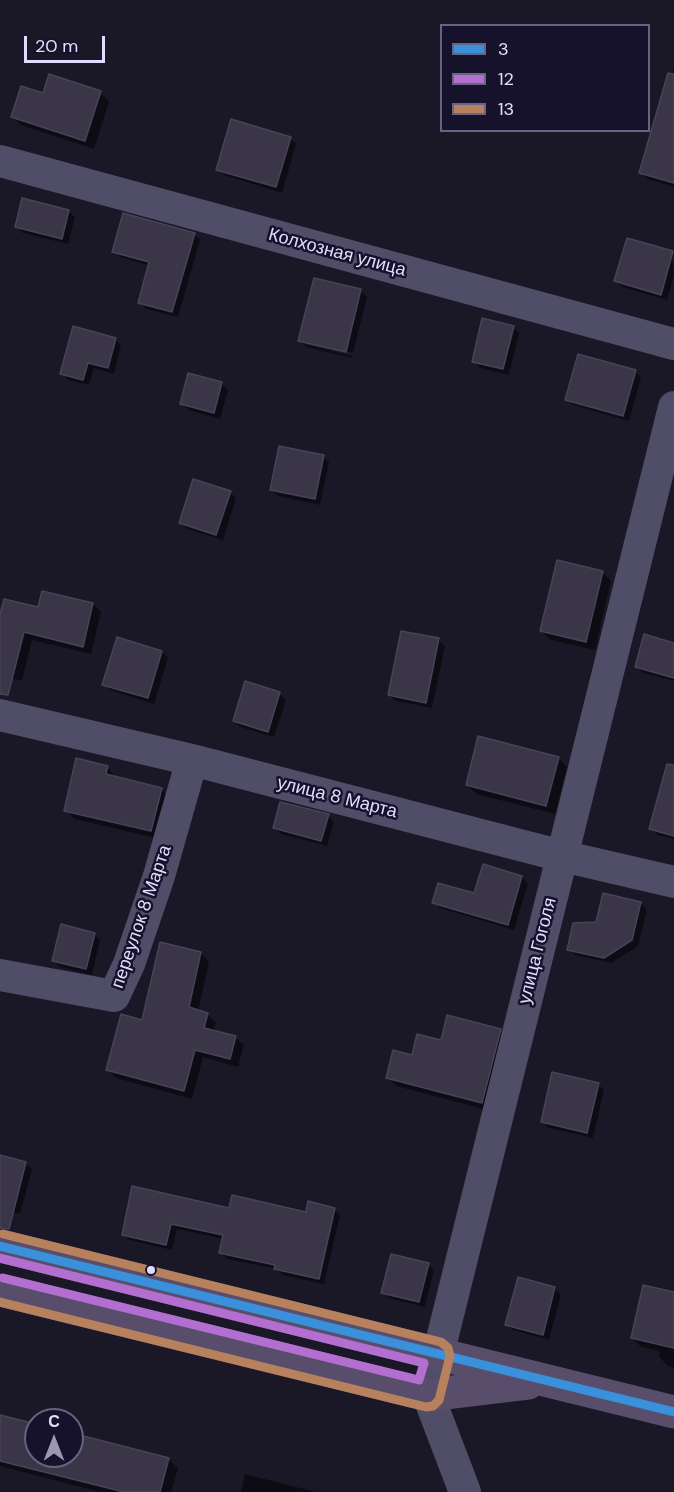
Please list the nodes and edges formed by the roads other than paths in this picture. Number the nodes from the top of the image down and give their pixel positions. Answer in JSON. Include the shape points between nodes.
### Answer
{"nodes":[{"id":1,"x":0,"y":161,"type":"edge"},
{"id":2,"x":674,"y":344,"type":"edge"},
{"id":3,"x":674,"y":407,"type":"edge"},
{"id":4,"x":0,"y":715,"type":"edge"},
{"id":5,"x":192,"y":760,"type":"junction"},
{"id":6,"x":562,"y":856,"type":"junction"},
{"id":7,"x":674,"y":882,"type":"edge"},
{"id":8,"x":0,"y":975,"type":"edge"},
{"id":9,"x":0,"y":1245,"type":"edge"},
{"id":10,"x":0,"y":1290,"type":"edge"},
{"id":11,"x":438,"y":1354,"type":"junction"},
{"id":12,"x":548,"y":1381,"type":"junction"},
{"id":13,"x":428,"y":1395,"type":"junction"},
{"id":14,"x":674,"y":1412,"type":"edge"},
{"id":15,"x":465,"y":1492,"type":"edge"}],
"edges":[{"from":1,"to":2,"type":"street","name":"Колхозная улица"},
{"from":3,"to":6,"type":"street","name":"улица Гоголя"},
{"from":4,"to":5,"type":"street","name":"улица 8 Марта"},
{"from":5,"to":6,"type":"street","name":"улица 8 Марта"},
{"from":5,"to":8,"type":"street","name":"переулок 8 Марта","via":[[159,876],[114,996]]},
{"from":6,"to":7,"type":"street","name":"улица 8 Марта"},
{"from":6,"to":11,"type":"street","name":"улица Гоголя"},
{"from":9,"to":11,"type":"main road"},
{"from":10,"to":13,"type":"main road"},
{"from":11,"to":12,"type":"main road"},
{"from":11,"to":13,"type":"street","name":"улица Гоголя"},
{"from":12,"to":13,"type":"main road"},
{"from":12,"to":14,"type":"main road"},
{"from":13,"to":15,"type":"street"}]}
